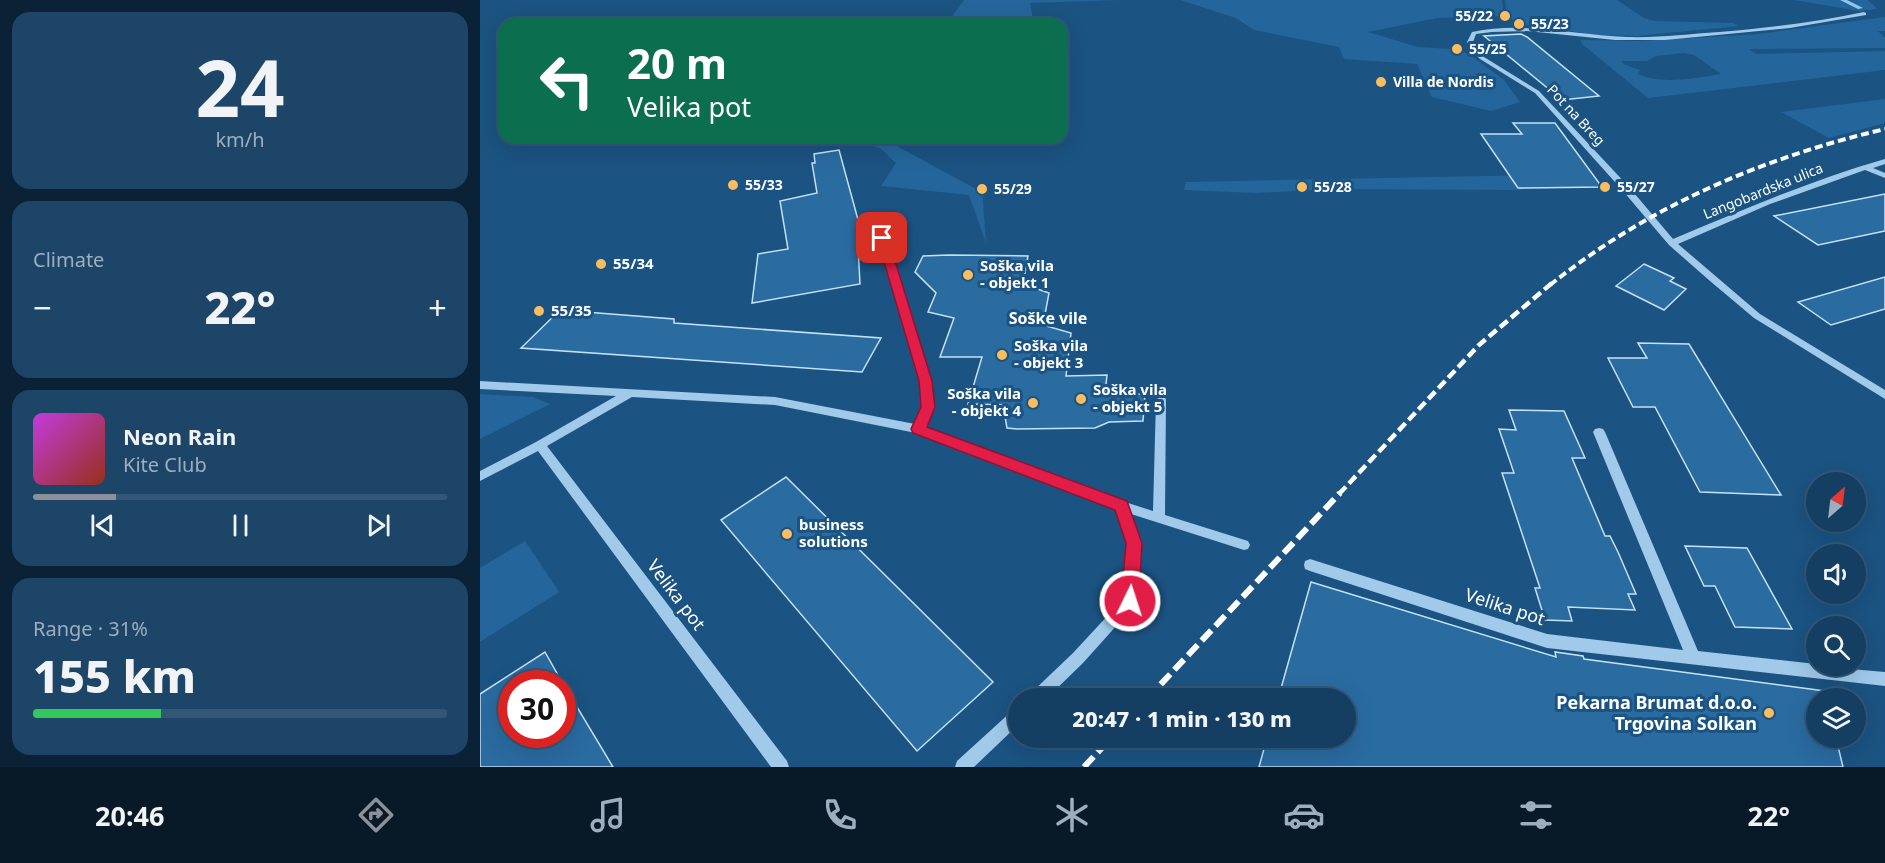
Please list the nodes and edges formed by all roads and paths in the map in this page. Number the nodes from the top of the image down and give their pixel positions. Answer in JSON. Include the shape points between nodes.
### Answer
{"nodes":[{"id":1,"x":1864,"y":14,"type":"dead end"},
{"id":2,"x":1885,"y":161,"type":"edge"},
{"id":3,"x":1864,"y":167,"type":"junction"},
{"id":4,"x":1885,"y":176,"type":"edge"},
{"id":5,"x":882,"y":238,"type":"dead end"},
{"id":6,"x":1672,"y":243,"type":"junction"},
{"id":7,"x":480,"y":386,"type":"edge"},
{"id":8,"x":632,"y":392,"type":"junction"},
{"id":9,"x":1885,"y":395,"type":"edge"},
{"id":10,"x":1161,"y":399,"type":"dead end"},
{"id":11,"x":918,"y":429,"type":"junction"},
{"id":12,"x":1599,"y":432,"type":"dead end"},
{"id":13,"x":540,"y":445,"type":"junction"},
{"id":14,"x":480,"y":476,"type":"edge"},
{"id":15,"x":1122,"y":506,"type":"junction"},
{"id":16,"x":1159,"y":518,"type":"junction"},
{"id":17,"x":1244,"y":545,"type":"dead end"},
{"id":18,"x":1310,"y":565,"type":"dead end"},
{"id":19,"x":1694,"y":658,"type":"junction"},
{"id":20,"x":1885,"y":679,"type":"edge"},
{"id":21,"x":1047,"y":688,"type":"edge"},
{"id":22,"x":1008,"y":724,"type":"edge"},
{"id":23,"x":781,"y":767,"type":"edge"},
{"id":24,"x":963,"y":767,"type":"edge"}],
"edges":[{"from":1,"to":6,"type":"street","name":"Pot na Breg","via":[[1786,28],[1688,36],[1615,38],[1530,28],[1474,33],[1470,42],[1473,49],[1537,92]]},
{"from":2,"to":3,"type":"street","name":"Langobardska ulica"},
{"from":3,"to":4,"type":"street"},
{"from":3,"to":6,"type":"street","name":"Langobardska ulica","via":[[1767,202]]},
{"from":5,"to":11,"type":"street","via":[[926,381],[928,407]]},
{"from":6,"to":9,"type":"street","name":"Pot na Breg","via":[[1757,316]]},
{"from":7,"to":8,"type":"street"},
{"from":8,"to":11,"type":"street","via":[[775,401]]},
{"from":8,"to":13,"type":"street"},
{"from":10,"to":16,"type":"street"},
{"from":11,"to":15,"type":"street"},
{"from":12,"to":19,"type":"street"},
{"from":13,"to":14,"type":"street"},
{"from":13,"to":23,"type":"street","name":"Velika pot"},
{"from":15,"to":16,"type":"street"},
{"from":15,"to":21,"type":"street","via":[[1134,543],[1130,601]]},
{"from":16,"to":17,"type":"street"},
{"from":18,"to":19,"type":"street","name":"Velika pot","via":[[1547,641]]},
{"from":19,"to":20,"type":"street","name":"Velika pot"},
{"from":22,"to":24,"type":"street"}]}
